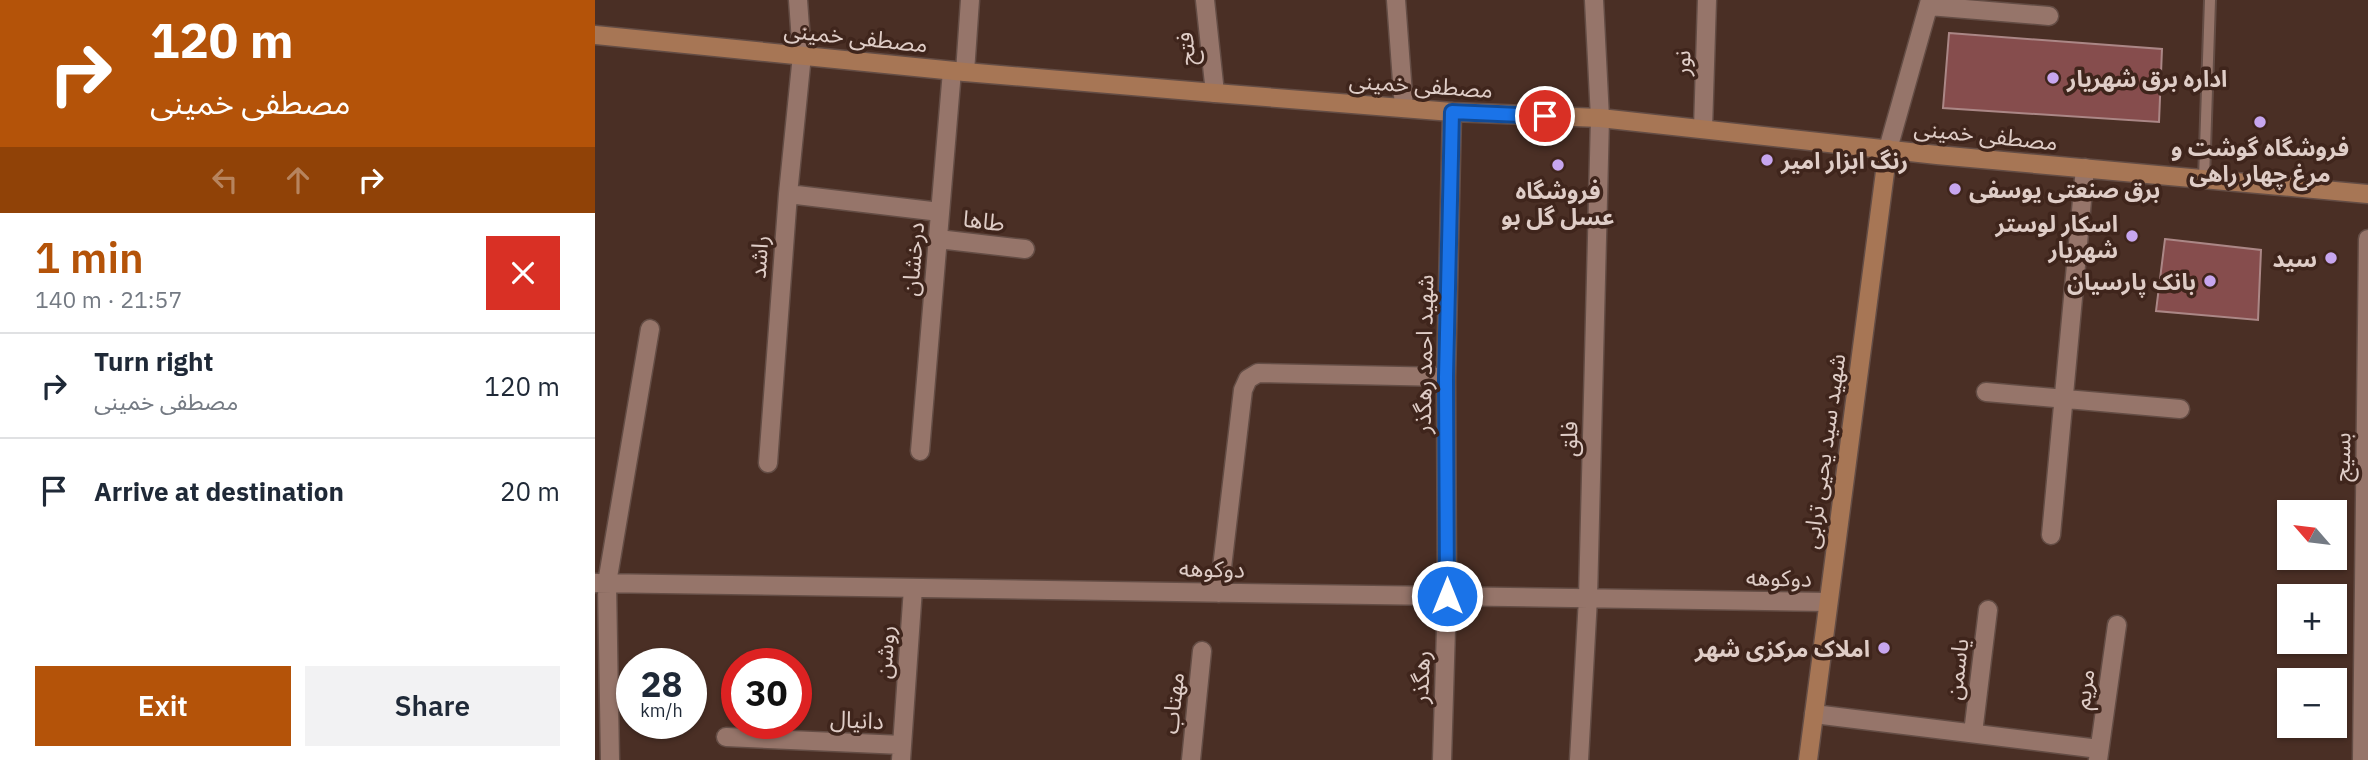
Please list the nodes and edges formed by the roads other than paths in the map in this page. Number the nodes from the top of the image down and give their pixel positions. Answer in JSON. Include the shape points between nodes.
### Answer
{"nodes":[{"id":1,"x":798,"y":0,"type":"edge"},
{"id":2,"x":970,"y":0,"type":"edge"},
{"id":3,"x":1205,"y":0,"type":"edge"},
{"id":4,"x":1396,"y":0,"type":"edge"},
{"id":5,"x":1594,"y":0,"type":"edge"},
{"id":6,"x":1707,"y":0,"type":"edge"},
{"id":7,"x":2210,"y":0,"type":"edge"},
{"id":8,"x":1930,"y":3,"type":"edge"},
{"id":9,"x":2049,"y":16,"type":"dead end"},
{"id":10,"x":595,"y":35,"type":"edge"},
{"id":11,"x":802,"y":55,"type":"junction"},
{"id":12,"x":959,"y":71,"type":"junction"},
{"id":13,"x":1215,"y":93,"type":"junction"},
{"id":14,"x":1404,"y":108,"type":"junction"},
{"id":15,"x":1452,"y":112,"type":"junction"},
{"id":16,"x":1600,"y":118,"type":"junction"},
{"id":17,"x":1703,"y":129,"type":"junction"},
{"id":18,"x":1888,"y":149,"type":"junction"},
{"id":19,"x":2085,"y":168,"type":"junction"},
{"id":20,"x":2204,"y":179,"type":"junction"},
{"id":21,"x":787,"y":194,"type":"junction"},
{"id":22,"x":2368,"y":194,"type":"edge"},
{"id":23,"x":940,"y":212,"type":"junction"},
{"id":24,"x":938,"y":239,"type":"junction"},
{"id":25,"x":2368,"y":239,"type":"edge"},
{"id":26,"x":1025,"y":249,"type":"dead end"},
{"id":27,"x":650,"y":329,"type":"dead end"},
{"id":28,"x":1446,"y":377,"type":"junction"},
{"id":29,"x":1986,"y":392,"type":"dead end"},
{"id":30,"x":2064,"y":399,"type":"junction"},
{"id":31,"x":2181,"y":409,"type":"dead end"},
{"id":32,"x":920,"y":451,"type":"dead end"},
{"id":33,"x":768,"y":463,"type":"dead end"},
{"id":34,"x":2052,"y":535,"type":"dead end"},
{"id":35,"x":601,"y":583,"type":"edge"},
{"id":36,"x":913,"y":588,"type":"junction"},
{"id":37,"x":1219,"y":593,"type":"junction"},
{"id":38,"x":1447,"y":596,"type":"junction"},
{"id":39,"x":1588,"y":598,"type":"junction"},
{"id":40,"x":1828,"y":602,"type":"junction"},
{"id":41,"x":1988,"y":610,"type":"dead end"},
{"id":42,"x":2117,"y":625,"type":"dead end"},
{"id":43,"x":602,"y":645,"type":"edge"},
{"id":44,"x":1202,"y":651,"type":"dead end"},
{"id":45,"x":1814,"y":714,"type":"junction"},
{"id":46,"x":1973,"y":733,"type":"junction"},
{"id":47,"x":748,"y":739,"type":"edge"},
{"id":48,"x":902,"y":753,"type":"edge"},
{"id":49,"x":2099,"y":754,"type":"edge"},
{"id":50,"x":610,"y":760,"type":"edge"},
{"id":51,"x":1191,"y":760,"type":"edge"},
{"id":52,"x":1442,"y":760,"type":"edge"},
{"id":53,"x":1579,"y":760,"type":"edge"},
{"id":54,"x":1808,"y":760,"type":"edge"},
{"id":55,"x":2362,"y":760,"type":"edge"}],
"edges":[{"from":1,"to":11,"type":"street"},
{"from":2,"to":12,"type":"street","name":"درخشان"},
{"from":3,"to":13,"type":"street","name":"فتح"},
{"from":4,"to":14,"type":"street"},
{"from":5,"to":16,"type":"street","name":"فلق"},
{"from":6,"to":17,"type":"street","name":"نور"},
{"from":7,"to":20,"type":"lane"},
{"from":8,"to":9,"type":"street"},
{"from":8,"to":18,"type":"street"},
{"from":10,"to":11,"type":"main road","name":"مصطفی خمینی"},
{"from":11,"to":12,"type":"main road","name":"مصطفی خمینی"},
{"from":11,"to":21,"type":"street","name":"راشد"},
{"from":12,"to":13,"type":"main road","name":"مصطفی خمینی"},
{"from":12,"to":23,"type":"street","name":"درخشان"},
{"from":13,"to":14,"type":"main road","name":"مصطفی خمینی"},
{"from":14,"to":15,"type":"main road","name":"مصطفی خمینی"},
{"from":15,"to":16,"type":"main road","name":"مصطفی خمینی"},
{"from":15,"to":28,"type":"street","name":"شهید احمد رهگذر"},
{"from":16,"to":17,"type":"main road","name":"مصطفی خمینی"},
{"from":16,"to":39,"type":"street","name":"فلق"},
{"from":17,"to":18,"type":"main road","name":"مصطفی خمینی"},
{"from":18,"to":19,"type":"main road","name":"مصطفی خمینی"},
{"from":18,"to":40,"type":"main road","name":"شهید سید یحیی ترابی"},
{"from":19,"to":20,"type":"main road","name":"مصطفی خمینی"},
{"from":19,"to":30,"type":"street"},
{"from":20,"to":22,"type":"main road","name":"مصطفی خمینی"},
{"from":21,"to":23,"type":"street"},
{"from":21,"to":33,"type":"street","name":"راشد"},
{"from":23,"to":24,"type":"street","name":"درخشان"},
{"from":24,"to":26,"type":"street","name":"طاها"},
{"from":24,"to":32,"type":"street","name":"درخشان"},
{"from":25,"to":55,"type":"street","name":"بسیج"},
{"from":27,"to":35,"type":"street"},
{"from":28,"to":37,"type":"street","via":[[1258,373],[1248,379]]},
{"from":28,"to":38,"type":"street","name":"شهید احمد رهگذر"},
{"from":29,"to":30,"type":"street"},
{"from":30,"to":31,"type":"street"},
{"from":30,"to":34,"type":"street"},
{"from":35,"to":36,"type":"street","name":"دوکوهه"},
{"from":35,"to":43,"type":"street"},
{"from":36,"to":37,"type":"street","name":"دوکوهه"},
{"from":36,"to":48,"type":"street","name":"روشن"},
{"from":37,"to":38,"type":"street","name":"دوکوهه"},
{"from":38,"to":39,"type":"street","name":"دوکوهه"},
{"from":38,"to":52,"type":"street","name":"رهگذر"},
{"from":39,"to":40,"type":"street","name":"دوکوهه"},
{"from":39,"to":53,"type":"street","name":"فلق"},
{"from":40,"to":45,"type":"main road","name":"شهید سید یحیی ترابی"},
{"from":41,"to":46,"type":"street","name":"یاسمن"},
{"from":42,"to":49,"type":"street","name":"مریم"},
{"from":43,"to":50,"type":"street"},
{"from":44,"to":51,"type":"street","name":"مهتاب"},
{"from":45,"to":46,"type":"street"},
{"from":45,"to":54,"type":"main road","name":"شهید سید یحیی ترابی"},
{"from":46,"to":49,"type":"street"},
{"from":47,"to":48,"type":"street","name":"دانیال"}]}
